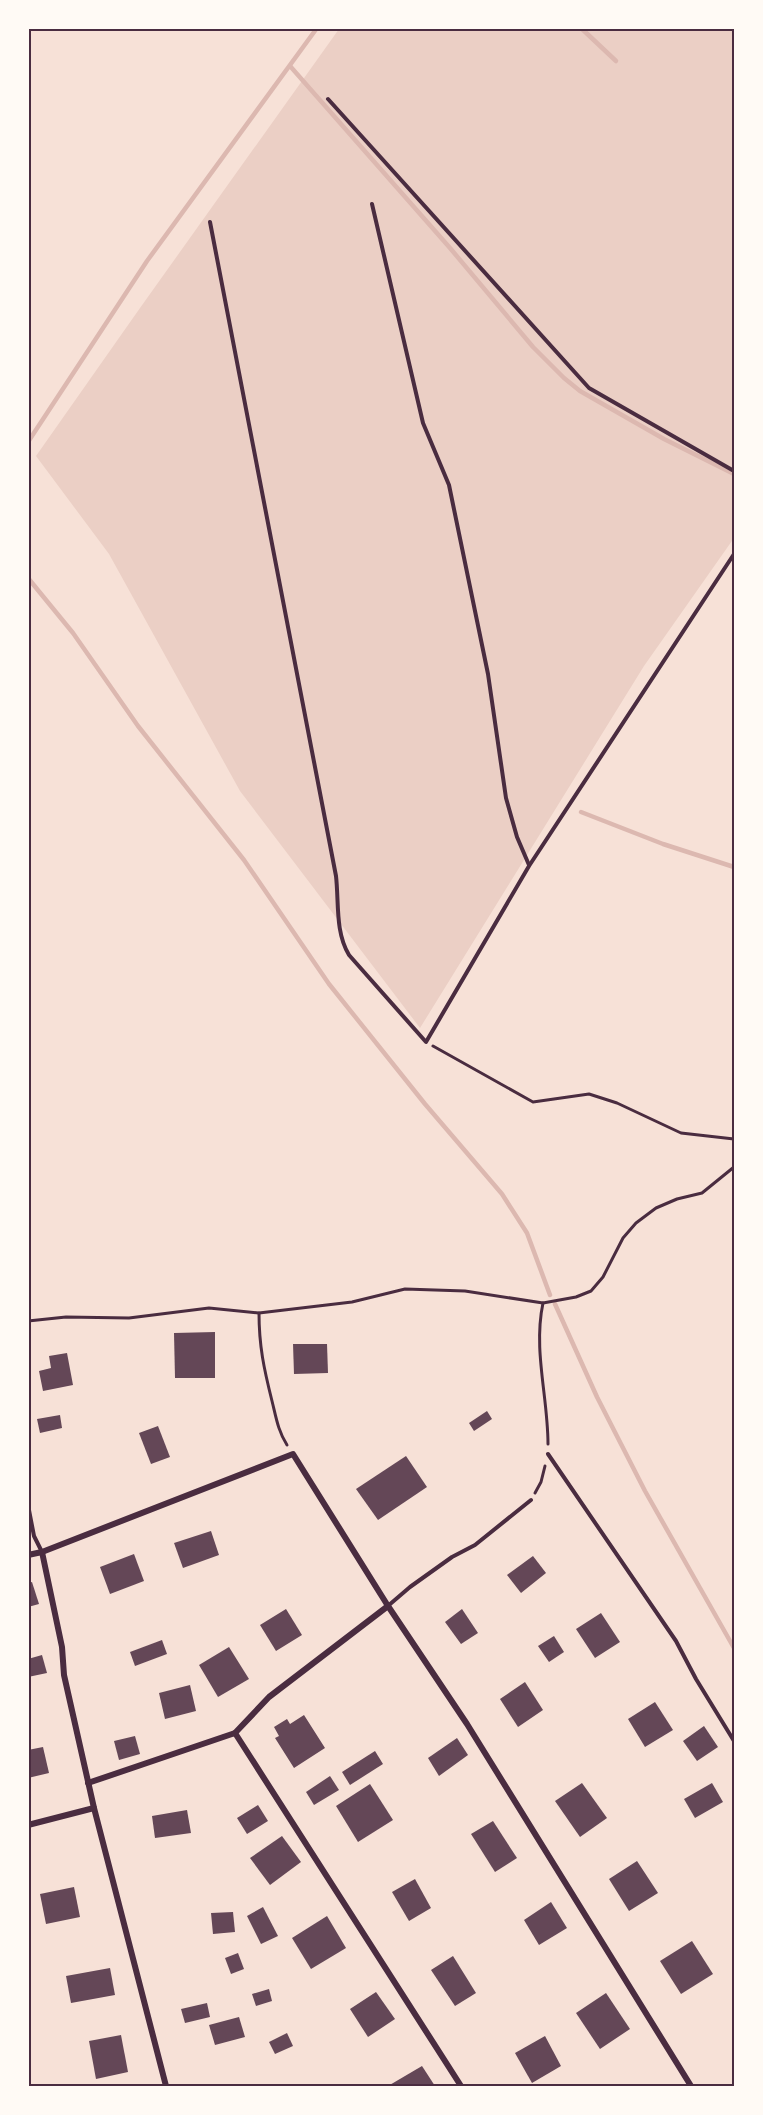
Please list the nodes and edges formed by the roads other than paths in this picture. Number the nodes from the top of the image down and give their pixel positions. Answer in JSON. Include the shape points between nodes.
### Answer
{"nodes":[{"id":1,"x":328,"y":99,"type":"dead end"},
{"id":2,"x":372,"y":204,"type":"dead end"},
{"id":3,"x":210,"y":222,"type":"dead end"},
{"id":4,"x":735,"y":471,"type":"edge"},
{"id":5,"x":735,"y":554,"type":"edge"},
{"id":6,"x":529,"y":866,"type":"junction"},
{"id":7,"x":548,"y":1454,"type":"road end"},
{"id":8,"x":531,"y":1500,"type":"road end"},
{"id":9,"x":28,"y":1505,"type":"edge"},
{"id":10,"x":42,"y":1552,"type":"junction"},
{"id":11,"x":28,"y":1555,"type":"edge"},
{"id":12,"x":388,"y":1606,"type":"junction"},
{"id":13,"x":235,"y":1733,"type":"junction"},
{"id":14,"x":735,"y":1741,"type":"edge"},
{"id":15,"x":88,"y":1783,"type":"junction"},
{"id":16,"x":94,"y":1808,"type":"junction"},
{"id":17,"x":28,"y":1825,"type":"edge"},
{"id":18,"x":166,"y":2086,"type":"edge"},
{"id":19,"x":460,"y":2086,"type":"edge"},
{"id":20,"x":691,"y":2086,"type":"edge"}],
"edges":[{"from":1,"to":4,"type":"lane","via":[[589,388]]},
{"from":2,"to":6,"type":"lane","via":[[423,423],[449,485],[488,674],[506,798]]},
{"from":3,"to":6,"type":"lane","via":[[336,876],[343,946],[426,1042]]},
{"from":5,"to":6,"type":"lane"},
{"from":7,"to":14,"type":"lane","via":[[676,1641]]},
{"from":8,"to":12,"type":"lane"},
{"from":9,"to":10,"type":"lane","via":[[34,1536]]},
{"from":10,"to":11,"type":"street"},
{"from":10,"to":12,"type":"street","via":[[293,1454]]},
{"from":10,"to":15,"type":"street"},
{"from":12,"to":13,"type":"street","via":[[269,1697]]},
{"from":12,"to":20,"type":"street","via":[[467,1724]]},
{"from":13,"to":15,"type":"street"},
{"from":13,"to":19,"type":"street"},
{"from":15,"to":16,"type":"street"},
{"from":16,"to":17,"type":"street"},
{"from":16,"to":18,"type":"street"}]}
